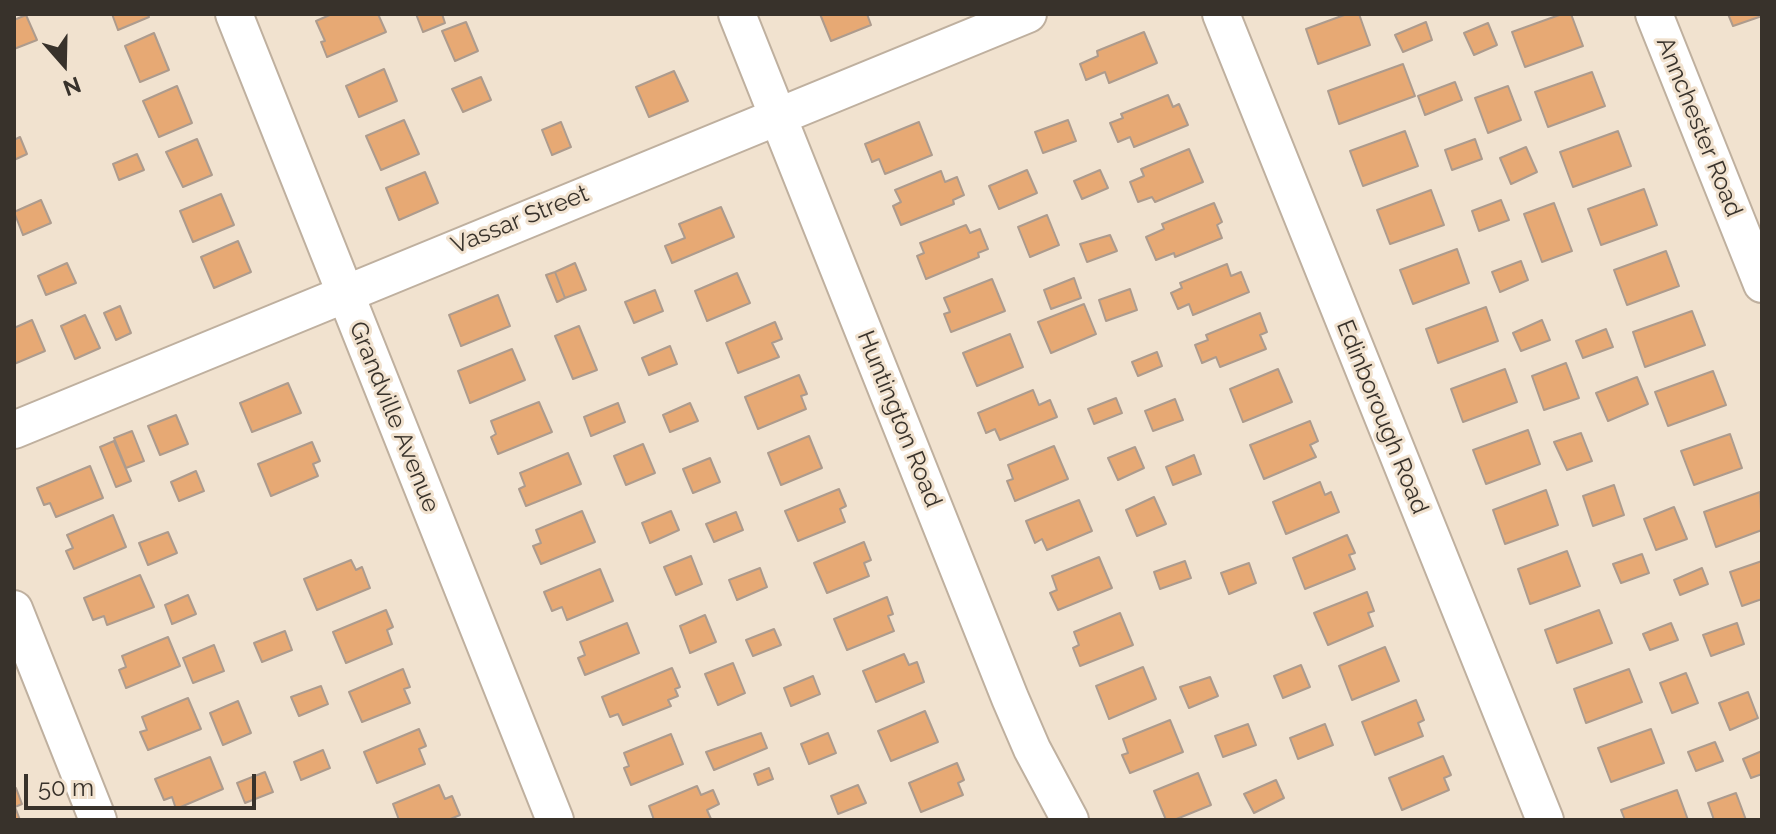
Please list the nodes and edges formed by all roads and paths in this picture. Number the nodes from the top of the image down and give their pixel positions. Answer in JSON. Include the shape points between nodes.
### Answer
{"nodes":[{"id":1,"x":234,"y":14,"type":"edge"},
{"id":2,"x":737,"y":14,"type":"edge"},
{"id":3,"x":1028,"y":14,"type":"edge"},
{"id":4,"x":1221,"y":14,"type":"edge"},
{"id":5,"x":1654,"y":14,"type":"edge"},
{"id":6,"x":778,"y":116,"type":"junction"},
{"id":7,"x":1762,"y":284,"type":"edge"},
{"id":8,"x":345,"y":292,"type":"junction"},
{"id":9,"x":14,"y":430,"type":"edge"},
{"id":10,"x":14,"y":609,"type":"edge"},
{"id":11,"x":98,"y":820,"type":"edge"},
{"id":12,"x":555,"y":820,"type":"edge"},
{"id":13,"x":1070,"y":820,"type":"edge"},
{"id":14,"x":1545,"y":820,"type":"edge"}],
"edges":[{"from":1,"to":8,"type":"street","name":"Grandville Avenue"},
{"from":2,"to":6,"type":"street","name":"Huntington Road"},
{"from":3,"to":6,"type":"street","name":"Vassar Street"},
{"from":4,"to":14,"type":"street","name":"Edinborough Road"},
{"from":5,"to":7,"type":"street","name":"Annchester Road"},
{"from":6,"to":8,"type":"street","name":"Vassar Street"},
{"from":6,"to":13,"type":"street","name":"Huntington Road","via":[[1010,698]]},
{"from":8,"to":9,"type":"street","name":"Vassar Street"},
{"from":8,"to":12,"type":"street","name":"Grandville Avenue"},
{"from":10,"to":11,"type":"street"}]}
